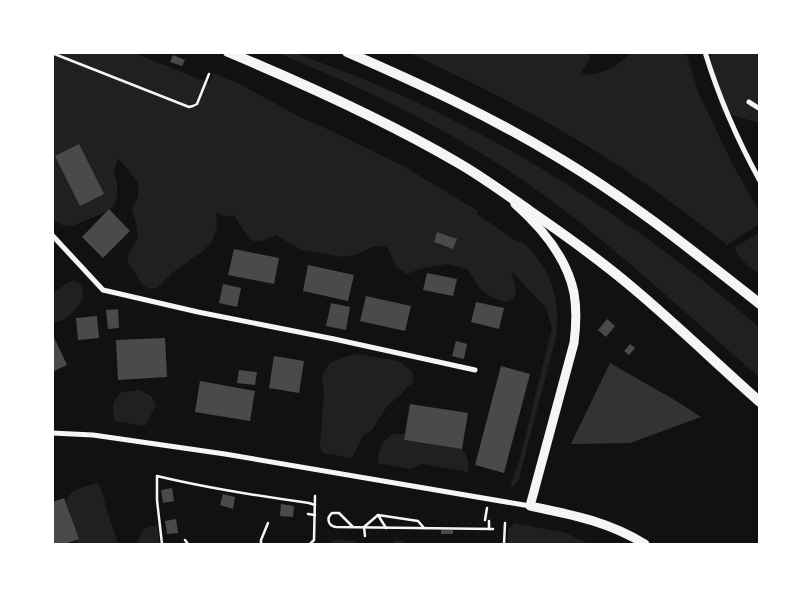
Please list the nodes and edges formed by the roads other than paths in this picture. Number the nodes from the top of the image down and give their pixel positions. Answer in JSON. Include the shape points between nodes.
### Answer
{"nodes":[{"id":1,"x":228,"y":52,"type":"edge"},
{"id":2,"x":348,"y":52,"type":"edge"},
{"id":3,"x":705,"y":52,"type":"edge"},
{"id":4,"x":749,"y":102,"type":"dead end"},
{"id":5,"x":760,"y":108,"type":"edge"},
{"id":6,"x":760,"y":181,"type":"edge"},
{"id":7,"x":493,"y":185,"type":"junction"},
{"id":8,"x":52,"y":235,"type":"edge"},
{"id":9,"x":760,"y":304,"type":"edge"},
{"id":10,"x":475,"y":370,"type":"dead end"},
{"id":11,"x":760,"y":402,"type":"edge"},
{"id":12,"x":52,"y":433,"type":"edge"},
{"id":13,"x":530,"y":506,"type":"junction"},
{"id":14,"x":645,"y":544,"type":"edge"}],
"edges":[{"from":1,"to":7,"type":"main road","via":[[378,120],[461,164]]},
{"from":2,"to":9,"type":"main road","via":[[446,96],[554,154],[643,213]]},
{"from":3,"to":6,"type":"street","via":[[723,107]]},
{"from":4,"to":5,"type":"street"},
{"from":7,"to":11,"type":"main road","via":[[634,289]]},
{"from":7,"to":13,"type":"street","via":[[519,208],[554,248],[570,279],[576,306],[574,344]]},
{"from":8,"to":10,"type":"street","via":[[103,290]]},
{"from":12,"to":13,"type":"street","via":[[93,435],[225,454]]},
{"from":13,"to":14,"type":"street","via":[[600,522]]}]}
